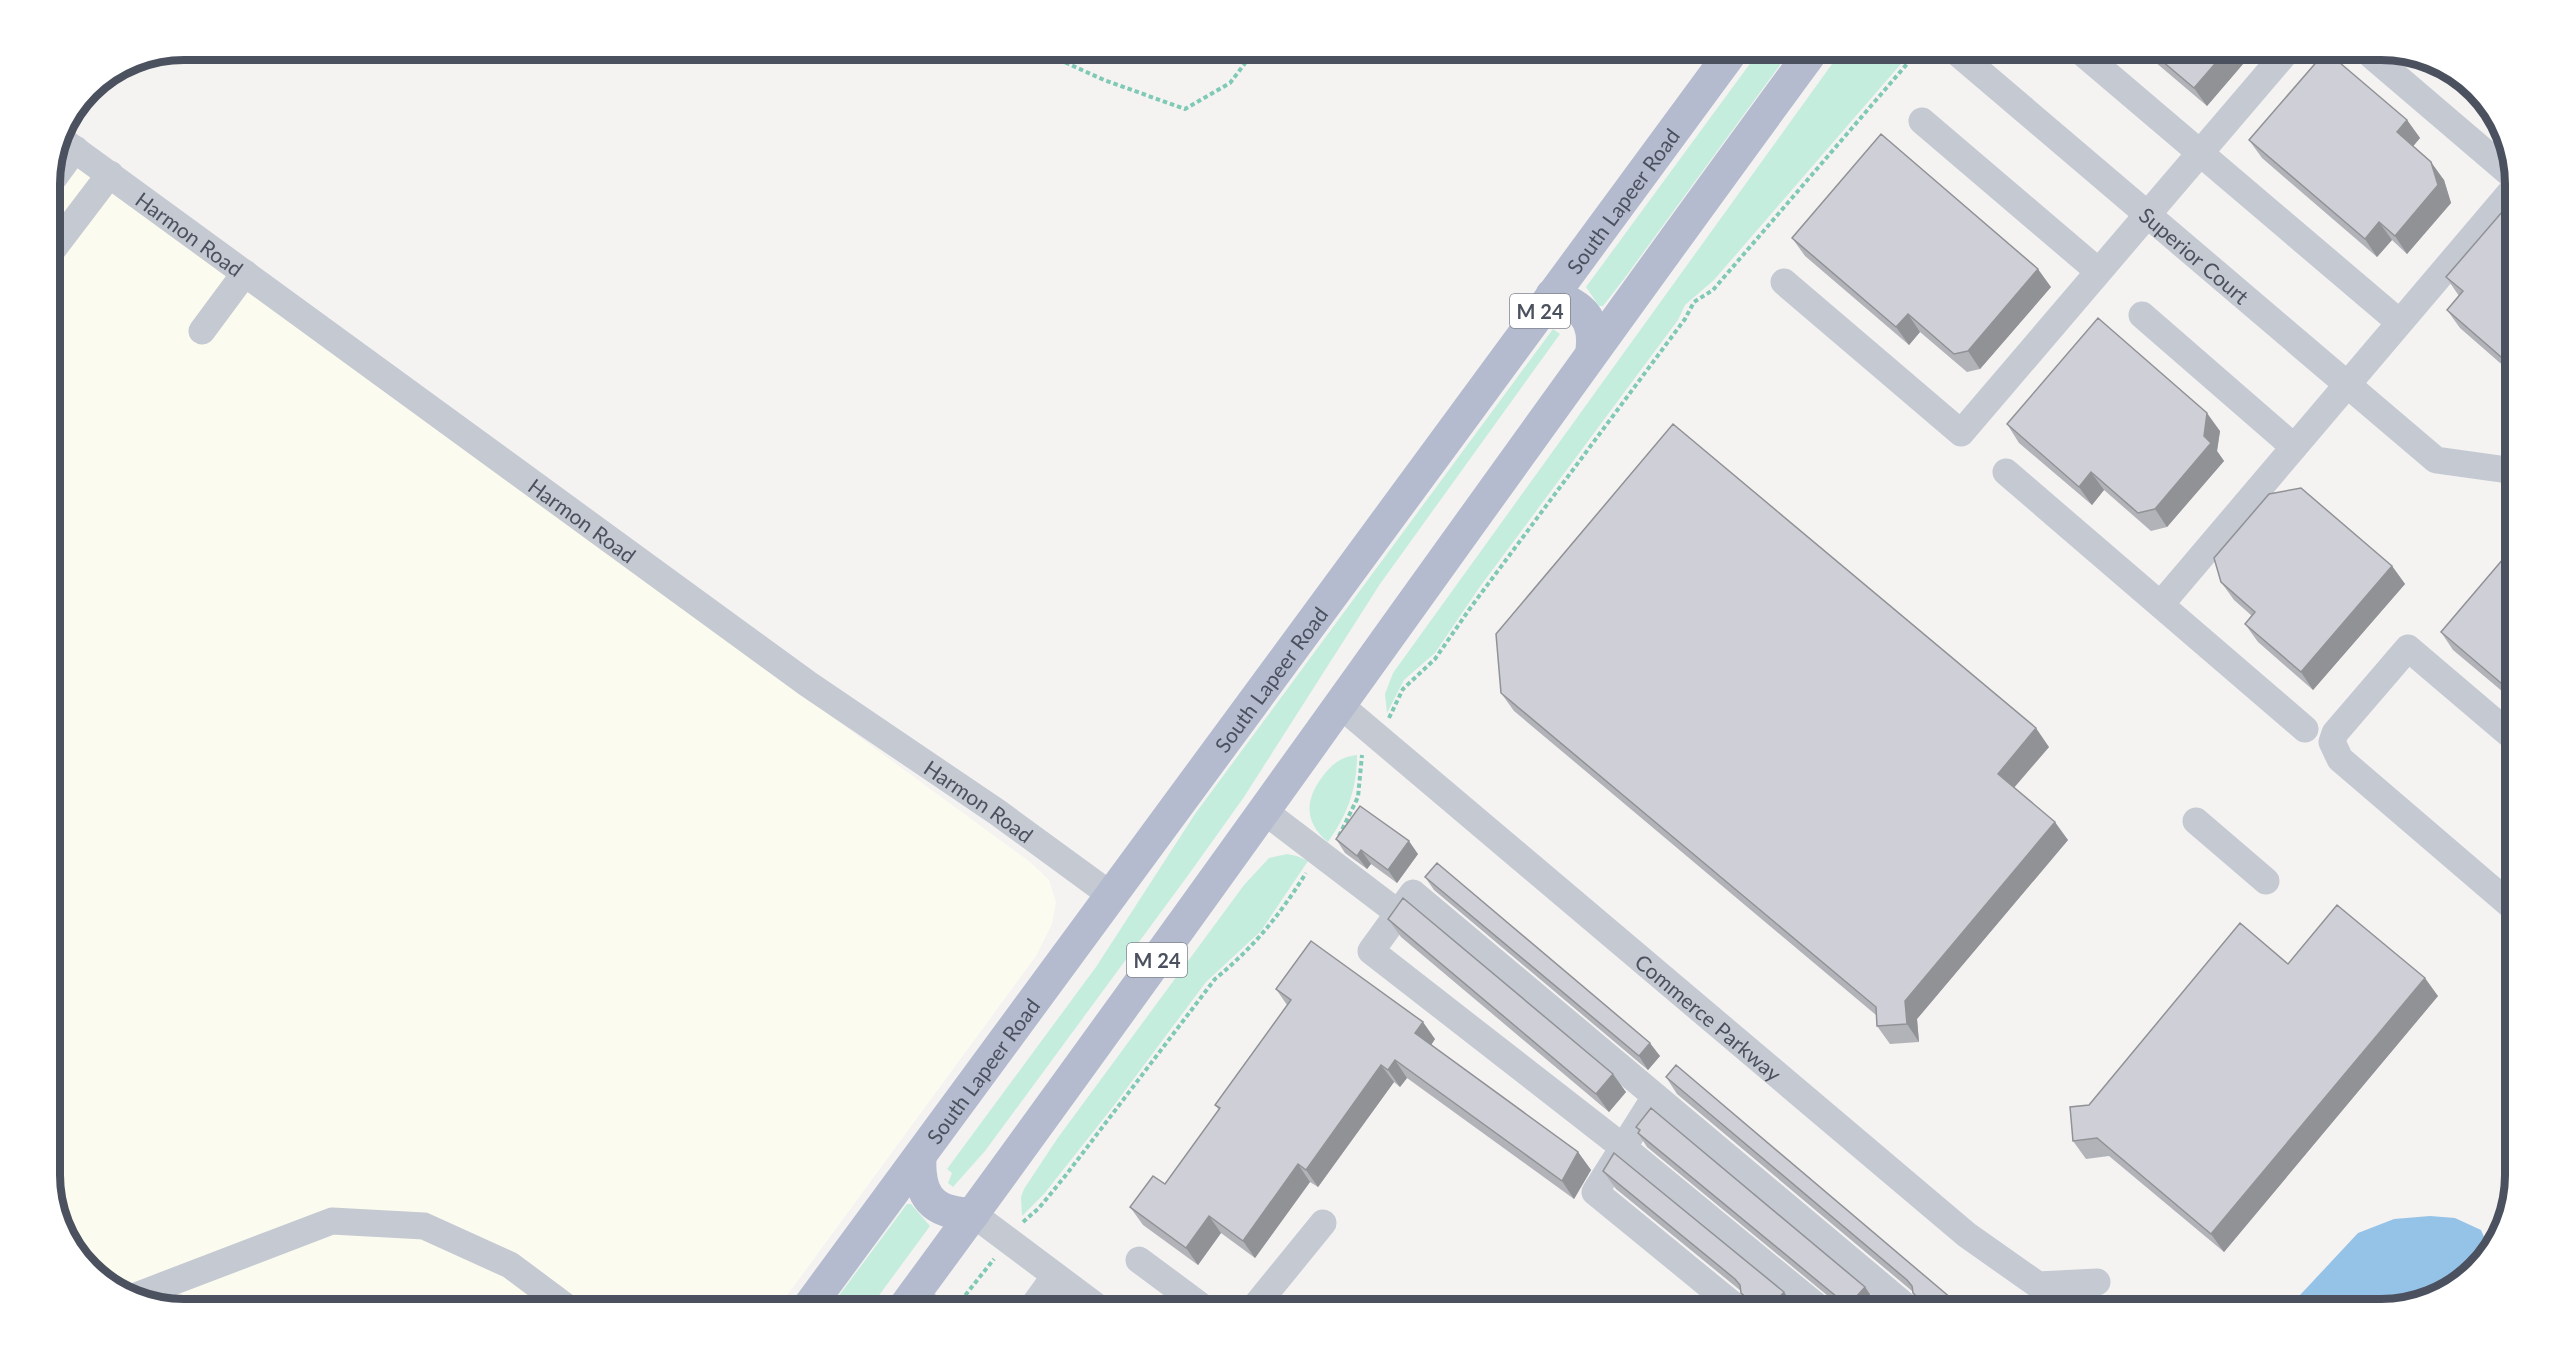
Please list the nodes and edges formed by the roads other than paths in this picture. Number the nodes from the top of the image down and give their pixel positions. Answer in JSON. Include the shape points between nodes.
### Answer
{"nodes":[{"id":1,"x":1726,"y":60,"type":"edge"},
{"id":2,"x":1806,"y":60,"type":"edge"},
{"id":3,"x":1966,"y":60,"type":"edge"},
{"id":4,"x":2091,"y":60,"type":"edge"},
{"id":5,"x":2279,"y":60,"type":"edge"},
{"id":6,"x":2378,"y":60,"type":"edge"},
{"id":7,"x":1922,"y":121,"type":"dead end"},
{"id":8,"x":67,"y":143,"type":"edge"},
{"id":9,"x":2199,"y":152,"type":"junction"},
{"id":10,"x":2504,"y":169,"type":"edge"},
{"id":11,"x":110,"y":174,"type":"junction"},
{"id":12,"x":2505,"y":199,"type":"edge"},
{"id":13,"x":2147,"y":214,"type":"junction"},
{"id":14,"x":60,"y":240,"type":"edge"},
{"id":15,"x":2098,"y":271,"type":"junction"},
{"id":16,"x":245,"y":273,"type":"junction"},
{"id":17,"x":1784,"y":282,"type":"dead end"},
{"id":18,"x":1552,"y":295,"type":"junction"},
{"id":19,"x":2142,"y":315,"type":"dead end"},
{"id":20,"x":2399,"y":322,"type":"junction"},
{"id":21,"x":202,"y":331,"type":"dead end"},
{"id":22,"x":1592,"y":351,"type":"junction"},
{"id":23,"x":2348,"y":384,"type":"junction"},
{"id":24,"x":2294,"y":447,"type":"junction"},
{"id":25,"x":2505,"y":470,"type":"edge"},
{"id":26,"x":2006,"y":472,"type":"dead end"},
{"id":27,"x":2161,"y":604,"type":"junction"},
{"id":28,"x":1340,"y":705,"type":"junction"},
{"id":29,"x":2305,"y":729,"type":"dead end"},
{"id":30,"x":2505,"y":730,"type":"edge"},
{"id":31,"x":1264,"y":812,"type":"junction"},
{"id":32,"x":2196,"y":820,"type":"dead end"},
{"id":33,"x":2266,"y":881,"type":"dead end"},
{"id":34,"x":1112,"y":896,"type":"junction"},
{"id":35,"x":2505,"y":900,"type":"edge"},
{"id":36,"x":1398,"y":913,"type":"junction"},
{"id":37,"x":1655,"y":1096,"type":"junction"},
{"id":38,"x":1624,"y":1148,"type":"junction"},
{"id":39,"x":920,"y":1156,"type":"junction"},
{"id":40,"x":973,"y":1214,"type":"junction"},
{"id":41,"x":1323,"y":1223,"type":"dead end"},
{"id":42,"x":1139,"y":1260,"type":"dead end"},
{"id":43,"x":1055,"y":1276,"type":"junction"},
{"id":44,"x":2097,"y":1282,"type":"dead end"},
{"id":45,"x":145,"y":1292,"type":"edge"},
{"id":46,"x":555,"y":1299,"type":"edge"},
{"id":47,"x":815,"y":1299,"type":"edge"},
{"id":48,"x":919,"y":1299,"type":"edge"},
{"id":49,"x":1039,"y":1299,"type":"edge"},
{"id":50,"x":1085,"y":1299,"type":"edge"},
{"id":51,"x":1190,"y":1299,"type":"edge"},
{"id":52,"x":1262,"y":1299,"type":"edge"},
{"id":53,"x":1725,"y":1299,"type":"edge"},
{"id":54,"x":1807,"y":1299,"type":"edge"},
{"id":55,"x":1892,"y":1299,"type":"edge"}],
"edges":[{"from":1,"to":18,"type":"main road","name":"South Lapeer Road","number":"M 24"},
{"from":2,"to":22,"type":"main road","number":"M 24"},
{"from":3,"to":13,"type":"street","name":"Superior Court"},
{"from":4,"to":9,"type":"street"},
{"from":5,"to":9,"type":"street"},
{"from":6,"to":10,"type":"street"},
{"from":7,"to":15,"type":"street"},
{"from":8,"to":11,"type":"street","name":"Harmon Road"},
{"from":9,"to":13,"type":"street"},
{"from":9,"to":20,"type":"street"},
{"from":11,"to":14,"type":"street"},
{"from":11,"to":16,"type":"street","name":"Harmon Road"},
{"from":12,"to":20,"type":"street"},
{"from":13,"to":15,"type":"street"},
{"from":13,"to":23,"type":"street","name":"Superior Court"},
{"from":15,"to":17,"type":"street","via":[[1961,433]]},
{"from":16,"to":21,"type":"street"},
{"from":16,"to":34,"type":"street","name":"Harmon Road","via":[[808,684],[997,812]]},
{"from":18,"to":22,"type":"main road","via":[[1585,314],[1591,325]]},
{"from":18,"to":34,"type":"main road","name":"South Lapeer Road","number":"M 24"},
{"from":19,"to":24,"type":"street"},
{"from":20,"to":23,"type":"street"},
{"from":22,"to":28,"type":"main road","number":"M 24"},
{"from":23,"to":24,"type":"street"},
{"from":23,"to":25,"type":"street","name":"Superior Court","via":[[2436,460]]},
{"from":24,"to":27,"type":"street"},
{"from":26,"to":27,"type":"street"},
{"from":27,"to":29,"type":"street"},
{"from":28,"to":31,"type":"main road","number":"M 24"},
{"from":28,"to":44,"type":"street","name":"Commerce Parkway","via":[[1967,1235],[2038,1285]]},
{"from":30,"to":35,"type":"street","via":[[2408,648],[2335,733],[2332,742],[2340,759]]},
{"from":31,"to":36,"type":"street"},
{"from":31,"to":40,"type":"main road","number":"M 24"},
{"from":32,"to":33,"type":"street"},
{"from":34,"to":39,"type":"main road","name":"South Lapeer Road","number":"M 24"},
{"from":36,"to":37,"type":"street","via":[[1413,893]]},
{"from":36,"to":38,"type":"street","via":[[1371,951]]},
{"from":37,"to":38,"type":"street"},
{"from":37,"to":55,"type":"street"},
{"from":38,"to":53,"type":"street","via":[[1595,1191]]},
{"from":38,"to":54,"type":"street"},
{"from":39,"to":40,"type":"main road","via":[[922,1189],[931,1202],[943,1210]]},
{"from":39,"to":47,"type":"main road","name":"South Lapeer Road","number":"M 24"},
{"from":40,"to":43,"type":"street"},
{"from":40,"to":48,"type":"main road","number":"M 24"},
{"from":41,"to":52,"type":"street"},
{"from":42,"to":51,"type":"street"},
{"from":43,"to":49,"type":"street"},
{"from":43,"to":50,"type":"street"},
{"from":45,"to":46,"type":"street","via":[[332,1221],[424,1227],[510,1265]]}]}
